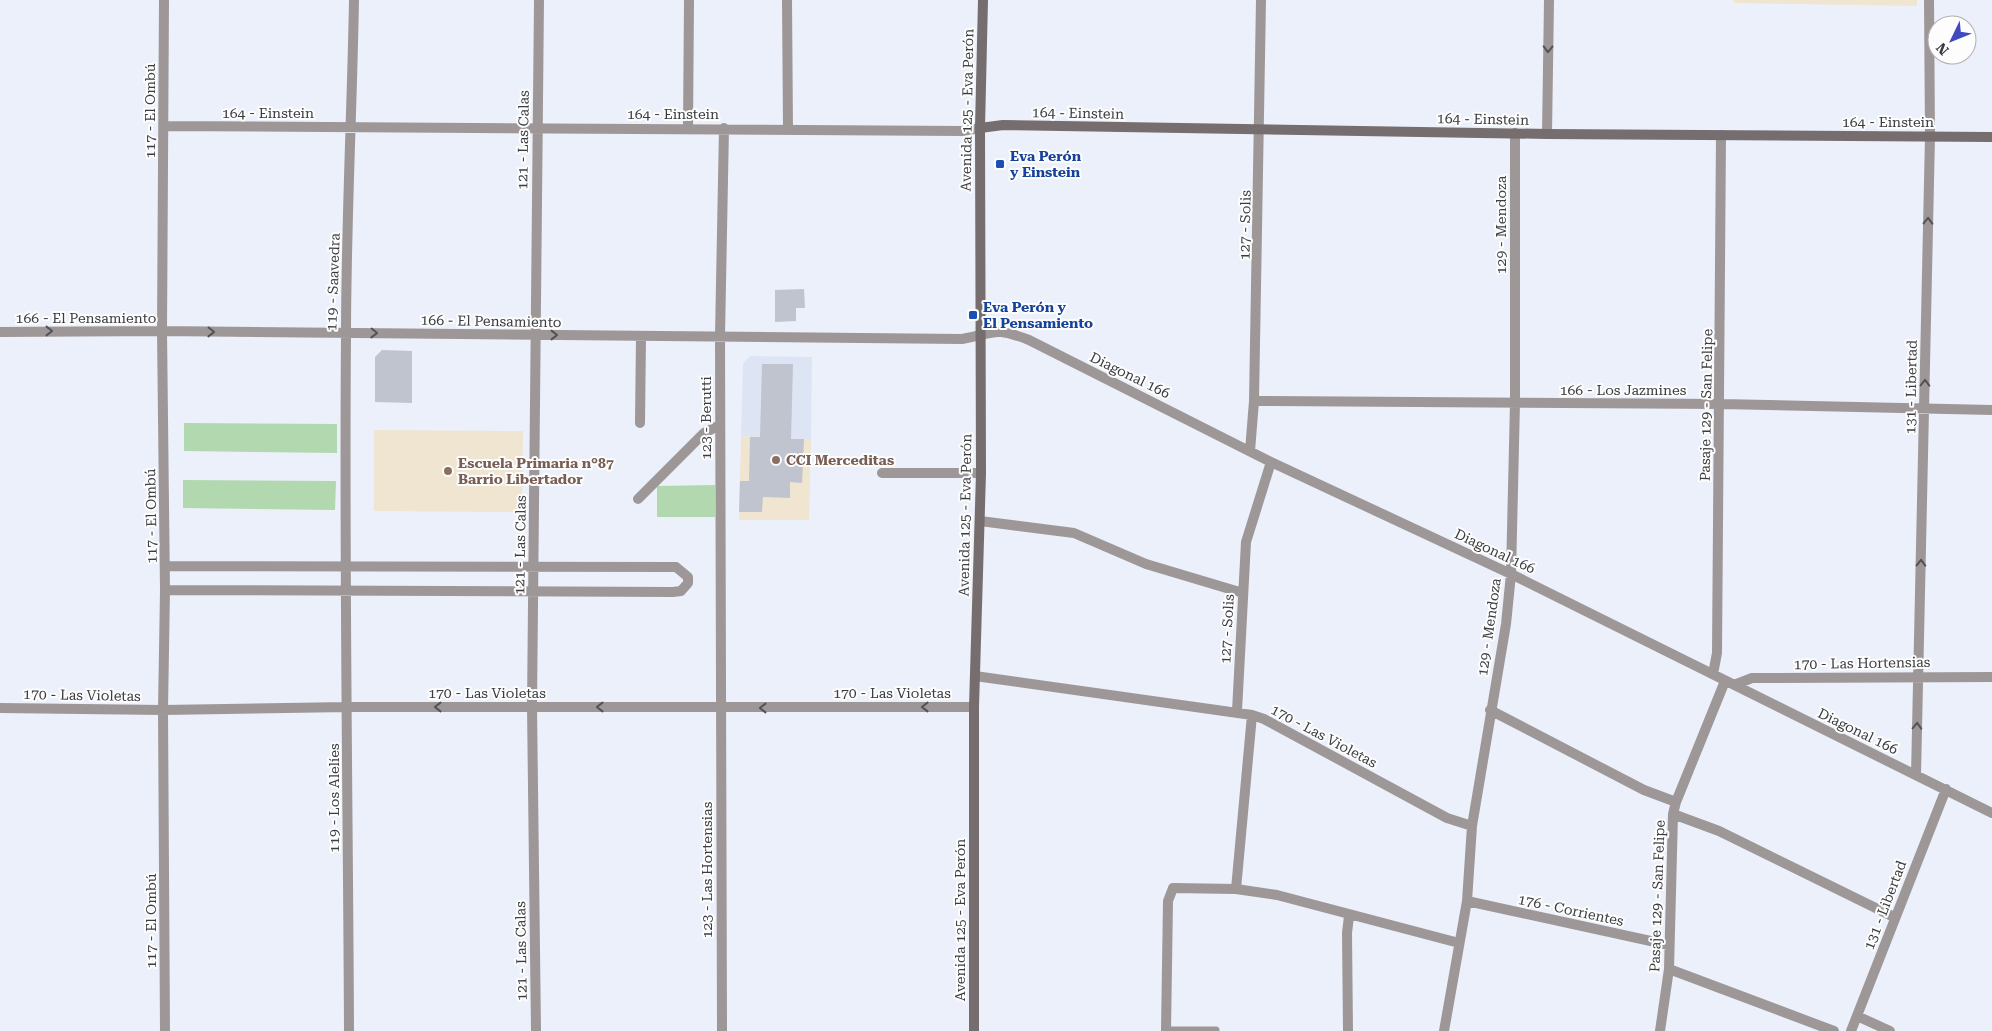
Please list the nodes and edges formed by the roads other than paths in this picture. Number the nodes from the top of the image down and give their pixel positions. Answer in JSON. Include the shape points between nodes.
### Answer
{"nodes":[{"id":1,"x":164,"y":0,"type":"edge"},
{"id":2,"x":354,"y":0,"type":"edge"},
{"id":3,"x":539,"y":0,"type":"edge"},
{"id":4,"x":689,"y":0,"type":"edge"},
{"id":5,"x":787,"y":0,"type":"edge"},
{"id":6,"x":982,"y":0,"type":"edge"},
{"id":7,"x":1261,"y":0,"type":"edge"},
{"id":8,"x":1549,"y":0,"type":"edge"},
{"id":9,"x":1929,"y":0,"type":"edge"},
{"id":10,"x":164,"y":126,"type":"junction"},
{"id":11,"x":352,"y":126,"type":"junction"},
{"id":12,"x":537,"y":128,"type":"junction"},
{"id":13,"x":724,"y":128,"type":"junction"},
{"id":14,"x":980,"y":128,"type":"junction"},
{"id":15,"x":688,"y":129,"type":"junction"},
{"id":16,"x":788,"y":129,"type":"junction"},
{"id":17,"x":1261,"y":130,"type":"junction"},
{"id":18,"x":1515,"y":133,"type":"junction"},
{"id":19,"x":1547,"y":134,"type":"junction"},
{"id":20,"x":1722,"y":135,"type":"junction"},
{"id":21,"x":1930,"y":136,"type":"junction"},
{"id":22,"x":1992,"y":137,"type":"edge"},
{"id":23,"x":162,"y":331,"type":"junction"},
{"id":24,"x":0,"y":332,"type":"edge"},
{"id":25,"x":346,"y":333,"type":"junction"},
{"id":26,"x":980,"y":333,"type":"junction"},
{"id":27,"x":536,"y":335,"type":"junction"},
{"id":28,"x":641,"y":336,"type":"junction"},
{"id":29,"x":720,"y":336,"type":"junction"},
{"id":30,"x":1254,"y":401,"type":"junction"},
{"id":31,"x":1514,"y":403,"type":"junction"},
{"id":32,"x":1720,"y":404,"type":"junction"},
{"id":33,"x":1924,"y":410,"type":"junction"},
{"id":34,"x":1992,"y":410,"type":"edge"},
{"id":35,"x":640,"y":422,"type":"dead end"},
{"id":36,"x":720,"y":425,"type":"junction"},
{"id":37,"x":1250,"y":450,"type":"junction"},
{"id":38,"x":1271,"y":462,"type":"junction"},
{"id":39,"x":882,"y":473,"type":"dead end"},
{"id":40,"x":981,"y":473,"type":"junction"},
{"id":41,"x":638,"y":499,"type":"dead end"},
{"id":42,"x":980,"y":520,"type":"junction"},
{"id":43,"x":165,"y":566,"type":"junction"},
{"id":44,"x":345,"y":566,"type":"junction"},
{"id":45,"x":533,"y":568,"type":"junction"},
{"id":46,"x":1511,"y":574,"type":"junction"},
{"id":47,"x":165,"y":590,"type":"junction"},
{"id":48,"x":533,"y":591,"type":"junction"},
{"id":49,"x":344,"y":592,"type":"junction"},
{"id":50,"x":1243,"y":593,"type":"junction"},
{"id":51,"x":1713,"y":674,"type":"junction"},
{"id":52,"x":975,"y":676,"type":"junction"},
{"id":53,"x":1919,"y":676,"type":"junction"},
{"id":54,"x":1992,"y":677,"type":"edge"},
{"id":55,"x":1729,"y":683,"type":"junction"},
{"id":56,"x":532,"y":706,"type":"junction"},
{"id":57,"x":348,"y":707,"type":"junction"},
{"id":58,"x":974,"y":707,"type":"junction"},
{"id":59,"x":0,"y":708,"type":"edge"},
{"id":60,"x":720,"y":708,"type":"junction"},
{"id":61,"x":163,"y":710,"type":"junction"},
{"id":62,"x":1490,"y":710,"type":"junction"},
{"id":63,"x":1237,"y":711,"type":"junction"},
{"id":64,"x":1252,"y":715,"type":"junction"},
{"id":65,"x":1916,"y":775,"type":"junction"},
{"id":66,"x":1946,"y":790,"type":"junction"},
{"id":67,"x":1676,"y":802,"type":"junction"},
{"id":68,"x":1992,"y":813,"type":"edge"},
{"id":69,"x":1673,"y":814,"type":"junction"},
{"id":70,"x":1472,"y":826,"type":"junction"},
{"id":71,"x":1236,"y":889,"type":"junction"},
{"id":72,"x":1467,"y":901,"type":"junction"},
{"id":73,"x":1349,"y":916,"type":"junction"},
{"id":74,"x":1894,"y":917,"type":"junction"},
{"id":75,"x":1459,"y":943,"type":"junction"},
{"id":76,"x":1668,"y":945,"type":"junction"},
{"id":77,"x":1669,"y":969,"type":"junction"},
{"id":78,"x":1857,"y":1016,"type":"junction"},
{"id":79,"x":1216,"y":1030,"type":"dead end"},
{"id":80,"x":166,"y":1031,"type":"edge"},
{"id":81,"x":349,"y":1031,"type":"edge"},
{"id":82,"x":536,"y":1031,"type":"edge"},
{"id":83,"x":722,"y":1031,"type":"edge"},
{"id":84,"x":974,"y":1031,"type":"edge"},
{"id":85,"x":1166,"y":1031,"type":"edge"},
{"id":86,"x":1348,"y":1031,"type":"edge"},
{"id":87,"x":1444,"y":1031,"type":"edge"},
{"id":88,"x":1660,"y":1031,"type":"edge"},
{"id":89,"x":1834,"y":1031,"type":"edge"},
{"id":90,"x":1851,"y":1031,"type":"edge"},
{"id":91,"x":1890,"y":1031,"type":"edge"}],
"edges":[{"from":1,"to":10,"type":"street","name":"117 - El Ombú"},
{"from":2,"to":11,"type":"street","name":"119 - Saavedra"},
{"from":3,"to":12,"type":"street","name":"121 - Las Calas"},
{"from":4,"to":15,"type":"street"},
{"from":5,"to":16,"type":"street"},
{"from":6,"to":14,"type":"street","name":"Avenida 125 - Eva Perón"},
{"from":7,"to":17,"type":"street","name":"127 - Solis"},
{"from":8,"to":19,"type":"street","one_way":true},
{"from":9,"to":21,"type":"street","name":"131 - Libertad"},
{"from":10,"to":11,"type":"street","name":"164 - Einstein"},
{"from":10,"to":23,"type":"street","name":"117 - El Ombú"},
{"from":11,"to":12,"type":"street","name":"164 - Einstein"},
{"from":11,"to":25,"type":"street","name":"119 - Saavedra"},
{"from":12,"to":15,"type":"street","name":"164 - Einstein"},
{"from":12,"to":27,"type":"street","name":"121 - Las Calas"},
{"from":13,"to":15,"type":"street","name":"164 - Einstein"},
{"from":13,"to":16,"type":"street","name":"164 - Einstein"},
{"from":13,"to":29,"type":"street","name":"123 - Berutti"},
{"from":14,"to":16,"type":"street","name":"164 - Einstein","via":[[962,131]]},
{"from":14,"to":17,"type":"street","name":"164 - Einstein","via":[[1003,125]]},
{"from":14,"to":26,"type":"street","name":"Avenida 125 - Eva Perón"},
{"from":17,"to":18,"type":"street","name":"164 - Einstein"},
{"from":17,"to":30,"type":"street","name":"127 - Solis"},
{"from":18,"to":19,"type":"street","name":"164 - Einstein"},
{"from":18,"to":31,"type":"street","name":"129 - Mendoza"},
{"from":19,"to":20,"type":"street","name":"164 - Einstein"},
{"from":20,"to":21,"type":"street","name":"164 - Einstein"},
{"from":20,"to":32,"type":"street","name":"Pasaje 129 - San Felipe"},
{"from":21,"to":22,"type":"street","name":"164 - Einstein"},
{"from":33,"to":21,"type":"street","name":"131 - Libertad","one_way":true},
{"from":24,"to":23,"type":"street","name":"166 - El Pensamiento","one_way":true},
{"from":23,"to":25,"type":"street","name":"166 - El Pensamiento","one_way":true},
{"from":23,"to":43,"type":"street","name":"117 - El Ombú"},
{"from":25,"to":27,"type":"street","name":"166 - El Pensamiento","one_way":true},
{"from":25,"to":44,"type":"street","name":"119 - Saavedra"},
{"from":26,"to":29,"type":"street","name":"166 - El Pensamiento","via":[[962,340]]},
{"from":26,"to":37,"type":"street","name":"Diagonal 166","via":[[995,330],[1029,340]]},
{"from":26,"to":40,"type":"street","name":"Avenida 125 - Eva Perón"},
{"from":27,"to":28,"type":"street","name":"166 - El Pensamiento","one_way":true},
{"from":27,"to":45,"type":"street","name":"121 - Las Calas"},
{"from":28,"to":29,"type":"street","name":"166 - El Pensamiento"},
{"from":28,"to":35,"type":"street"},
{"from":29,"to":36,"type":"street","name":"123 - Berutti"},
{"from":30,"to":31,"type":"street","name":"166 - Los Jazmines"},
{"from":30,"to":37,"type":"street","name":"127 - Solis"},
{"from":31,"to":32,"type":"street","name":"166 - Los Jazmines"},
{"from":31,"to":46,"type":"street","name":"129 - Mendoza"},
{"from":32,"to":33,"type":"street","name":"166 - Los Jazmines"},
{"from":32,"to":51,"type":"street","name":"Pasaje 129 - San Felipe","via":[[1717,653]]},
{"from":33,"to":34,"type":"street","name":"166 - Los Jazmines"},
{"from":53,"to":33,"type":"street","name":"131 - Libertad","one_way":true},
{"from":36,"to":41,"type":"street","via":[[704,433]]},
{"from":36,"to":60,"type":"street","name":"123 - Berutti"},
{"from":37,"to":38,"type":"street","name":"Diagonal 166"},
{"from":38,"to":46,"type":"street","name":"Diagonal 166"},
{"from":38,"to":50,"type":"street","name":"127 - Solis","via":[[1246,542]]},
{"from":39,"to":40,"type":"street"},
{"from":40,"to":42,"type":"street","name":"Avenida 125 - Eva Perón"},
{"from":42,"to":50,"type":"street","via":[[1074,533],[1146,564]]},
{"from":42,"to":52,"type":"street","name":"Avenida 125 - Eva Perón"},
{"from":43,"to":44,"type":"street"},
{"from":43,"to":47,"type":"street","name":"117 - El Ombú"},
{"from":44,"to":45,"type":"street"},
{"from":44,"to":49,"type":"street","name":"119 - Los Alelíes"},
{"from":45,"to":48,"type":"street","name":"121 - Las Calas"},
{"from":45,"to":48,"type":"street","via":[[676,567],[688,577],[688,583],[674,592]]},
{"from":46,"to":51,"type":"street","name":"Diagonal 166"},
{"from":46,"to":62,"type":"street","name":"129 - Mendoza","via":[[1506,624]]},
{"from":47,"to":49,"type":"street"},
{"from":47,"to":61,"type":"street","name":"117 - El Ombú"},
{"from":48,"to":49,"type":"street"},
{"from":48,"to":56,"type":"street","name":"121 - Las Calas"},
{"from":49,"to":57,"type":"street","name":"119 - Los Alelíes"},
{"from":50,"to":63,"type":"street","name":"127 - Solis"},
{"from":51,"to":55,"type":"street","name":"Diagonal 166"},
{"from":52,"to":58,"type":"street","name":"Avenida 125 - Eva Perón"},
{"from":52,"to":63,"type":"street","name":"170 - Las Violetas"},
{"from":53,"to":54,"type":"street","name":"170 - Las Hortensias"},
{"from":53,"to":55,"type":"street","name":"170 - Las Hortensias","via":[[1752,678]]},
{"from":65,"to":53,"type":"street","name":"131 - Libertad","one_way":true},
{"from":55,"to":65,"type":"street","name":"Diagonal 166"},
{"from":55,"to":67,"type":"street","name":"Pasaje 129 - San Felipe"},
{"from":56,"to":57,"type":"street","name":"170 - Las Violetas","one_way":true},
{"from":60,"to":56,"type":"street","name":"170 - Las Violetas","one_way":true},
{"from":56,"to":82,"type":"street","name":"121 - Las Calas"},
{"from":57,"to":61,"type":"street","name":"170 - Las Violetas"},
{"from":57,"to":81,"type":"street","name":"119 - Los Alelíes"},
{"from":58,"to":60,"type":"street","name":"170 - Las Violetas","one_way":true},
{"from":58,"to":84,"type":"street","name":"Avenida 125 - Eva Perón"},
{"from":59,"to":61,"type":"street","name":"170 - Las Violetas"},
{"from":60,"to":83,"type":"street","name":"123 - Las Hortensias"},
{"from":61,"to":80,"type":"street","name":"117 - El Ombú"},
{"from":62,"to":67,"type":"street","via":[[1644,790]]},
{"from":62,"to":70,"type":"street","name":"129 - Mendoza"},
{"from":63,"to":64,"type":"street","name":"170 - Las Violetas"},
{"from":64,"to":70,"type":"street","name":"170 - Las Violetas","via":[[1447,818]]},
{"from":64,"to":71,"type":"street"},
{"from":65,"to":66,"type":"street","name":"Diagonal 166"},
{"from":66,"to":68,"type":"street","name":"Diagonal 166"},
{"from":66,"to":74,"type":"street","name":"131 - Libertad"},
{"from":67,"to":69,"type":"street","name":"Pasaje 129 - San Felipe"},
{"from":69,"to":74,"type":"street","via":[[1719,831]]},
{"from":69,"to":76,"type":"street","name":"Pasaje 129 - San Felipe"},
{"from":70,"to":72,"type":"street","name":"129 - Mendoza"},
{"from":71,"to":73,"type":"street","via":[[1277,895]]},
{"from":71,"to":85,"type":"street","via":[[1173,888],[1168,901]]},
{"from":72,"to":75,"type":"street","name":"129 - Mendoza"},
{"from":72,"to":76,"type":"street","name":"176 - Corrientes"},
{"from":73,"to":75,"type":"street"},
{"from":73,"to":86,"type":"street"},
{"from":74,"to":78,"type":"street","name":"131 - Libertad"},
{"from":75,"to":87,"type":"street","name":"129 - Mendoza"},
{"from":76,"to":77,"type":"street","name":"Pasaje 129 - San Felipe"},
{"from":77,"to":88,"type":"street","name":"Pasaje 129 - San Felipe"},
{"from":77,"to":89,"type":"street"},
{"from":78,"to":90,"type":"street","name":"131 - Libertad"},
{"from":78,"to":91,"type":"street"},
{"from":79,"to":85,"type":"lane"}]}
